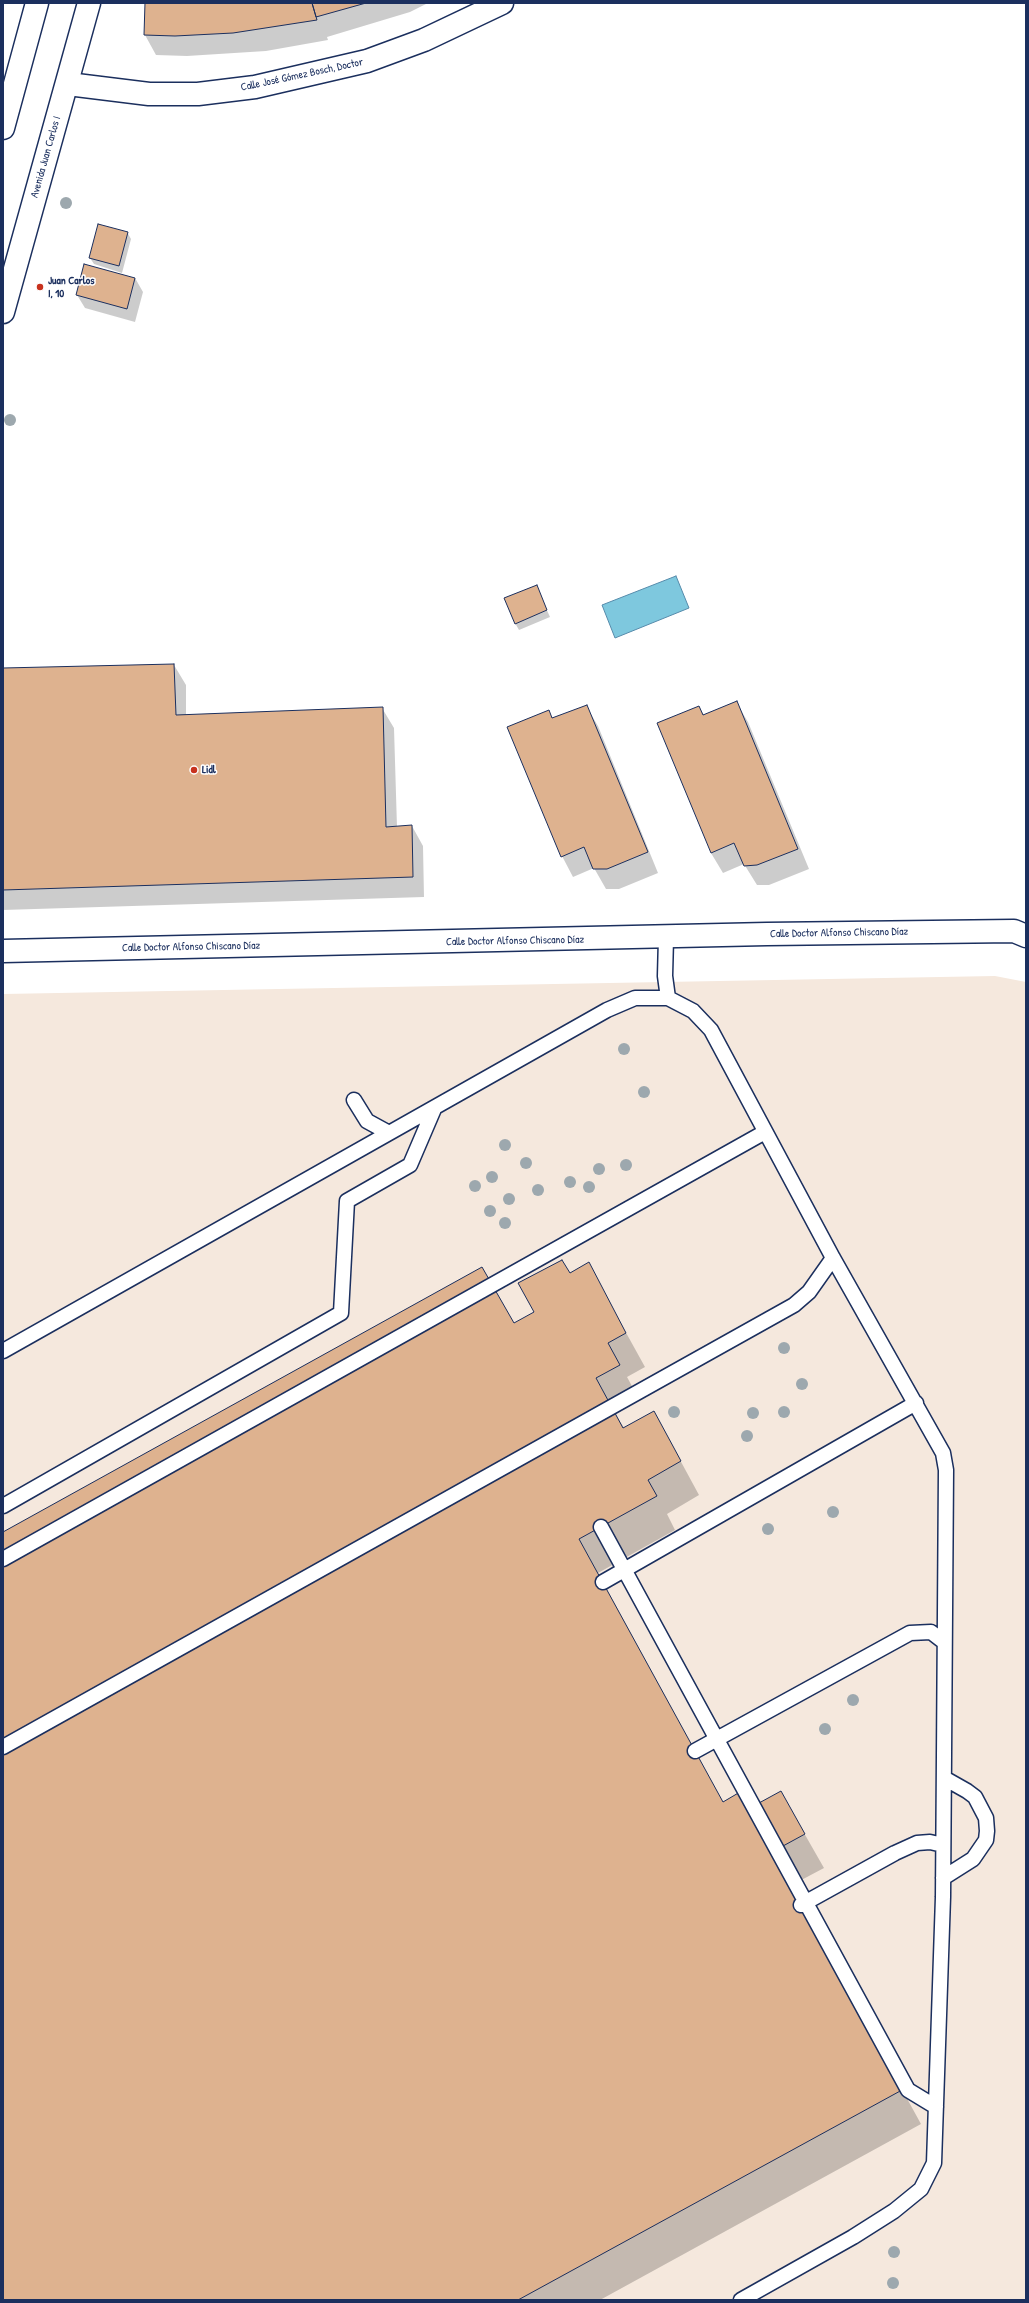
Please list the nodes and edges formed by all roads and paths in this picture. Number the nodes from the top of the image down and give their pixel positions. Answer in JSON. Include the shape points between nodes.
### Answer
{"nodes":[{"id":1,"x":37,"y":3,"type":"edge"},
{"id":2,"x":90,"y":3,"type":"edge"},
{"id":3,"x":502,"y":3,"type":"edge"},
{"id":4,"x":68,"y":84,"type":"junction"},
{"id":5,"x":3,"y":128,"type":"edge"},
{"id":6,"x":3,"y":312,"type":"edge"},
{"id":7,"x":1026,"y":936,"type":"edge"},
{"id":8,"x":666,"y":938,"type":"junction"},
{"id":9,"x":3,"y":951,"type":"edge"},
{"id":10,"x":668,"y":998,"type":"junction"},
{"id":11,"x":354,"y":1100,"type":"dead end"},
{"id":12,"x":434,"y":1109,"type":"junction"},
{"id":13,"x":765,"y":1132,"type":"junction"},
{"id":14,"x":389,"y":1133,"type":"junction"},
{"id":15,"x":833,"y":1258,"type":"junction"},
{"id":16,"x":3,"y":1351,"type":"edge"},
{"id":17,"x":916,"y":1403,"type":"junction"},
{"id":18,"x":3,"y":1506,"type":"edge"},
{"id":19,"x":601,"y":1527,"type":"dead end"},
{"id":20,"x":3,"y":1559,"type":"edge"},
{"id":21,"x":603,"y":1582,"type":"dead end"},
{"id":22,"x":944,"y":1642,"type":"junction"},
{"id":23,"x":3,"y":1747,"type":"edge"},
{"id":24,"x":695,"y":1751,"type":"dead end"},
{"id":25,"x":944,"y":1778,"type":"junction"},
{"id":26,"x":943,"y":1845,"type":"junction"},
{"id":27,"x":943,"y":1878,"type":"junction"},
{"id":28,"x":801,"y":1905,"type":"dead end"},
{"id":29,"x":936,"y":2106,"type":"junction"},
{"id":30,"x":741,"y":2300,"type":"edge"}],
"edges":[{"from":1,"to":5,"type":"street"},
{"from":2,"to":4,"type":"street","name":"Avenida Juan Carlos I"},
{"from":3,"to":4,"type":"street","name":"Calle José Gómez Bosch, Doctor","via":[[424,40],[367,61],[255,87],[198,94],[149,94]]},
{"from":4,"to":6,"type":"street","name":"Avenida Juan Carlos I"},
{"from":7,"to":8,"type":"street","name":"Calle Doctor Alfonso Chiscano Díaz","via":[[1014,931]]},
{"from":8,"to":9,"type":"street","name":"Calle Doctor Alfonso Chiscano Díaz"},
{"from":8,"to":10,"type":"lane"},
{"from":10,"to":12,"type":"lane","via":[[635,998],[607,1010]]},
{"from":10,"to":13,"type":"lane","via":[[693,1011],[711,1030]]},
{"from":11,"to":14,"type":"lane","via":[[367,1122]]},
{"from":12,"to":14,"type":"lane"},
{"from":12,"to":18,"type":"lane","via":[[410,1165],[347,1201],[341,1313]]},
{"from":13,"to":15,"type":"lane"},
{"from":13,"to":20,"type":"lane"},
{"from":14,"to":16,"type":"lane"},
{"from":15,"to":17,"type":"lane"},
{"from":15,"to":23,"type":"lane","via":[[809,1292],[794,1305]]},
{"from":17,"to":21,"type":"lane"},
{"from":17,"to":22,"type":"lane","via":[[943,1454],[946,1470]]},
{"from":19,"to":29,"type":"lane","via":[[908,2090]]},
{"from":22,"to":24,"type":"lane","via":[[931,1632],[910,1633]]},
{"from":22,"to":25,"type":"lane"},
{"from":25,"to":26,"type":"lane"},
{"from":25,"to":27,"type":"lane","via":[[975,1797],[986,1818],[987,1831],[986,1840],[973,1859]]},
{"from":26,"to":27,"type":"lane"},
{"from":26,"to":28,"type":"lane","via":[[917,1843]]},
{"from":27,"to":29,"type":"lane"},
{"from":29,"to":30,"type":"lane","via":[[934,2163],[915,2194],[894,2211],[852,2237]]}]}
